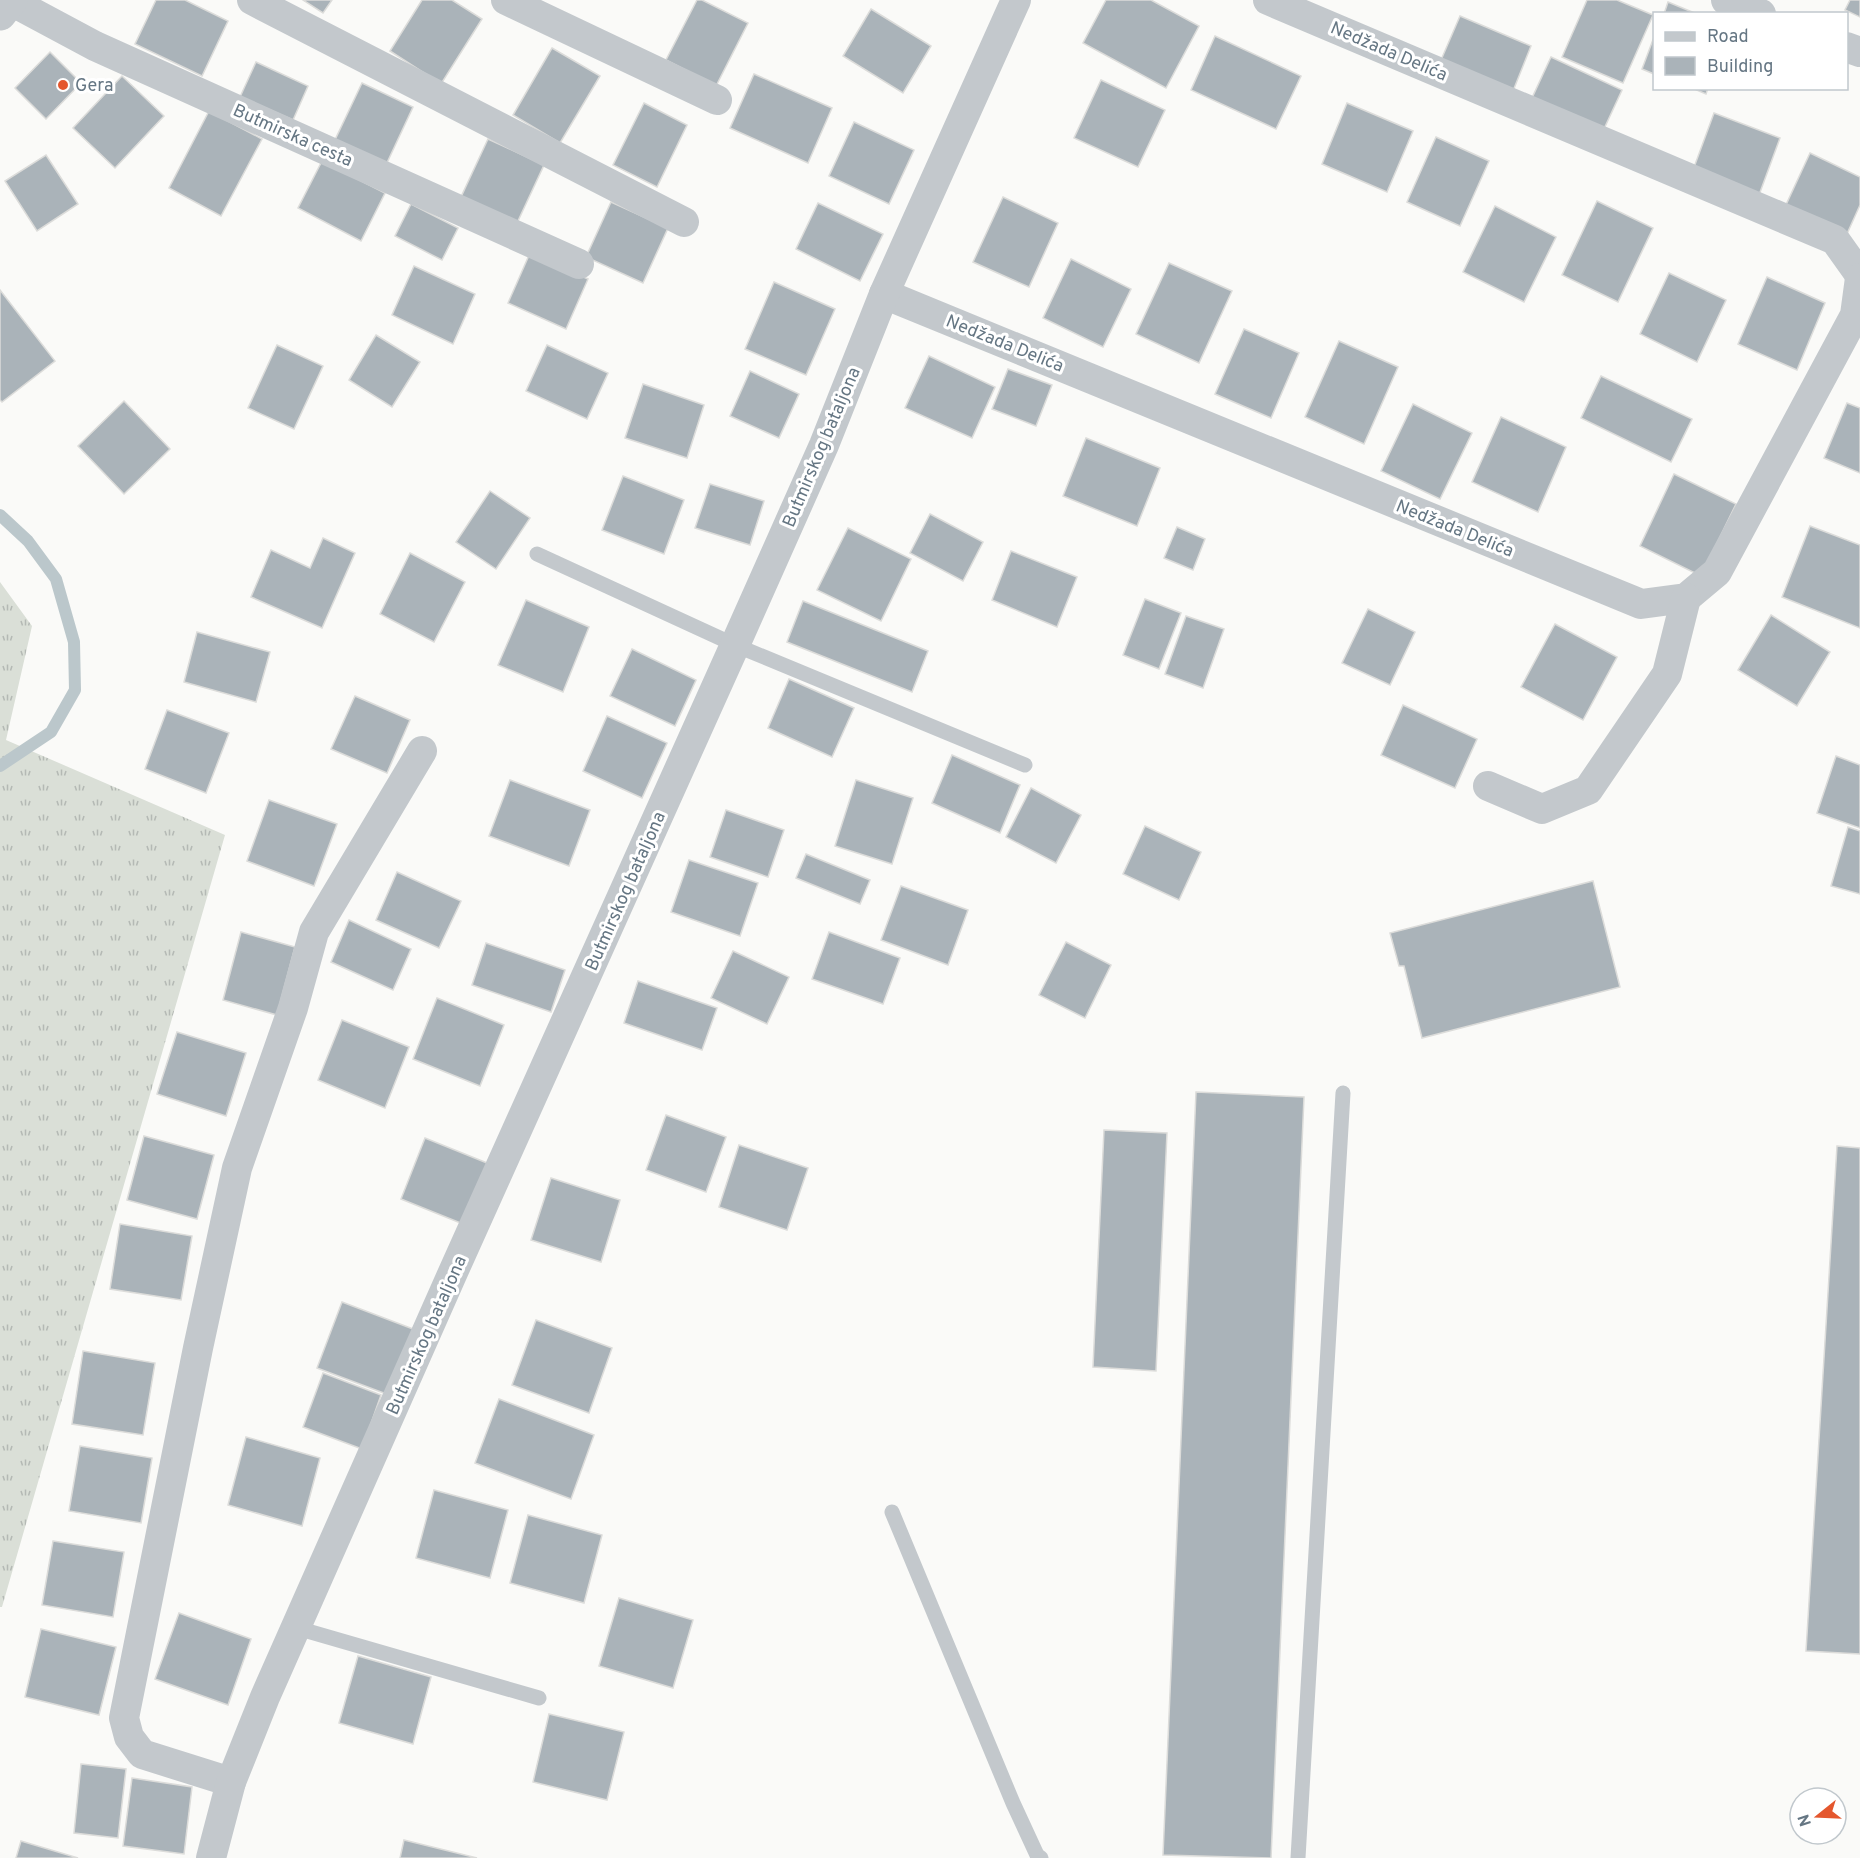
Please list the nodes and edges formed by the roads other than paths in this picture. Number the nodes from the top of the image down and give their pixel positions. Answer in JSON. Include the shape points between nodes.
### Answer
{"nodes":[{"id":1,"x":11,"y":0,"type":"edge"},
{"id":2,"x":252,"y":0,"type":"edge"},
{"id":3,"x":506,"y":0,"type":"edge"},
{"id":4,"x":1016,"y":0,"type":"edge"},
{"id":5,"x":1268,"y":0,"type":"edge"},
{"id":6,"x":1726,"y":0,"type":"edge"},
{"id":7,"x":1756,"y":12,"type":"edge"},
{"id":8,"x":0,"y":14,"type":"edge"},
{"id":9,"x":717,"y":100,"type":"dead end"},
{"id":10,"x":684,"y":222,"type":"dead end"},
{"id":11,"x":579,"y":264,"type":"dead end"},
{"id":12,"x":1860,"y":276,"type":"edge"},
{"id":13,"x":884,"y":294,"type":"junction"},
{"id":14,"x":537,"y":554,"type":"dead end"},
{"id":15,"x":1686,"y":598,"type":"junction"},
{"id":16,"x":735,"y":645,"type":"junction"},
{"id":17,"x":422,"y":751,"type":"dead end"},
{"id":18,"x":1024,"y":765,"type":"dead end"},
{"id":19,"x":1488,"y":786,"type":"dead end"},
{"id":20,"x":1343,"y":1093,"type":"dead end"},
{"id":21,"x":892,"y":1512,"type":"dead end"},
{"id":22,"x":297,"y":1628,"type":"junction"},
{"id":23,"x":539,"y":1698,"type":"dead end"},
{"id":24,"x":231,"y":1782,"type":"junction"},
{"id":25,"x":211,"y":1858,"type":"edge"},
{"id":26,"x":1041,"y":1858,"type":"edge"},
{"id":27,"x":1298,"y":1858,"type":"edge"}],
"edges":[{"from":1,"to":8,"type":"street","name":"Butmirska cesta"},
{"from":1,"to":11,"type":"street","name":"Butmirska cesta","via":[[95,46]]},
{"from":2,"to":10,"type":"street"},
{"from":3,"to":9,"type":"street"},
{"from":4,"to":13,"type":"street","name":"Butmirskog bataljona"},
{"from":5,"to":12,"type":"street","name":"Nedžada Delića","via":[[1834,240]]},
{"from":6,"to":7,"type":"street"},
{"from":12,"to":15,"type":"street","name":"Nedžada Delića","via":[[1856,315],[1717,573]]},
{"from":13,"to":15,"type":"street","name":"Nedžada Delića","via":[[1641,604]]},
{"from":13,"to":16,"type":"street","name":"Butmirskog bataljona","via":[[824,445]]},
{"from":14,"to":16,"type":"lane"},
{"from":15,"to":19,"type":"street","via":[[1667,674],[1588,790],[1542,808]]},
{"from":16,"to":18,"type":"lane"},
{"from":16,"to":22,"type":"street","name":"Butmirskog bataljona"},
{"from":17,"to":24,"type":"street","via":[[314,932],[293,1008],[237,1168],[124,1718],[129,1737],[142,1754]]},
{"from":20,"to":27,"type":"lane"},
{"from":21,"to":26,"type":"lane","via":[[1013,1803]]},
{"from":22,"to":23,"type":"lane"},
{"from":22,"to":24,"type":"street","name":"Butmirskog bataljona"},
{"from":24,"to":25,"type":"street","name":"Butmirskog bataljona"}]}
